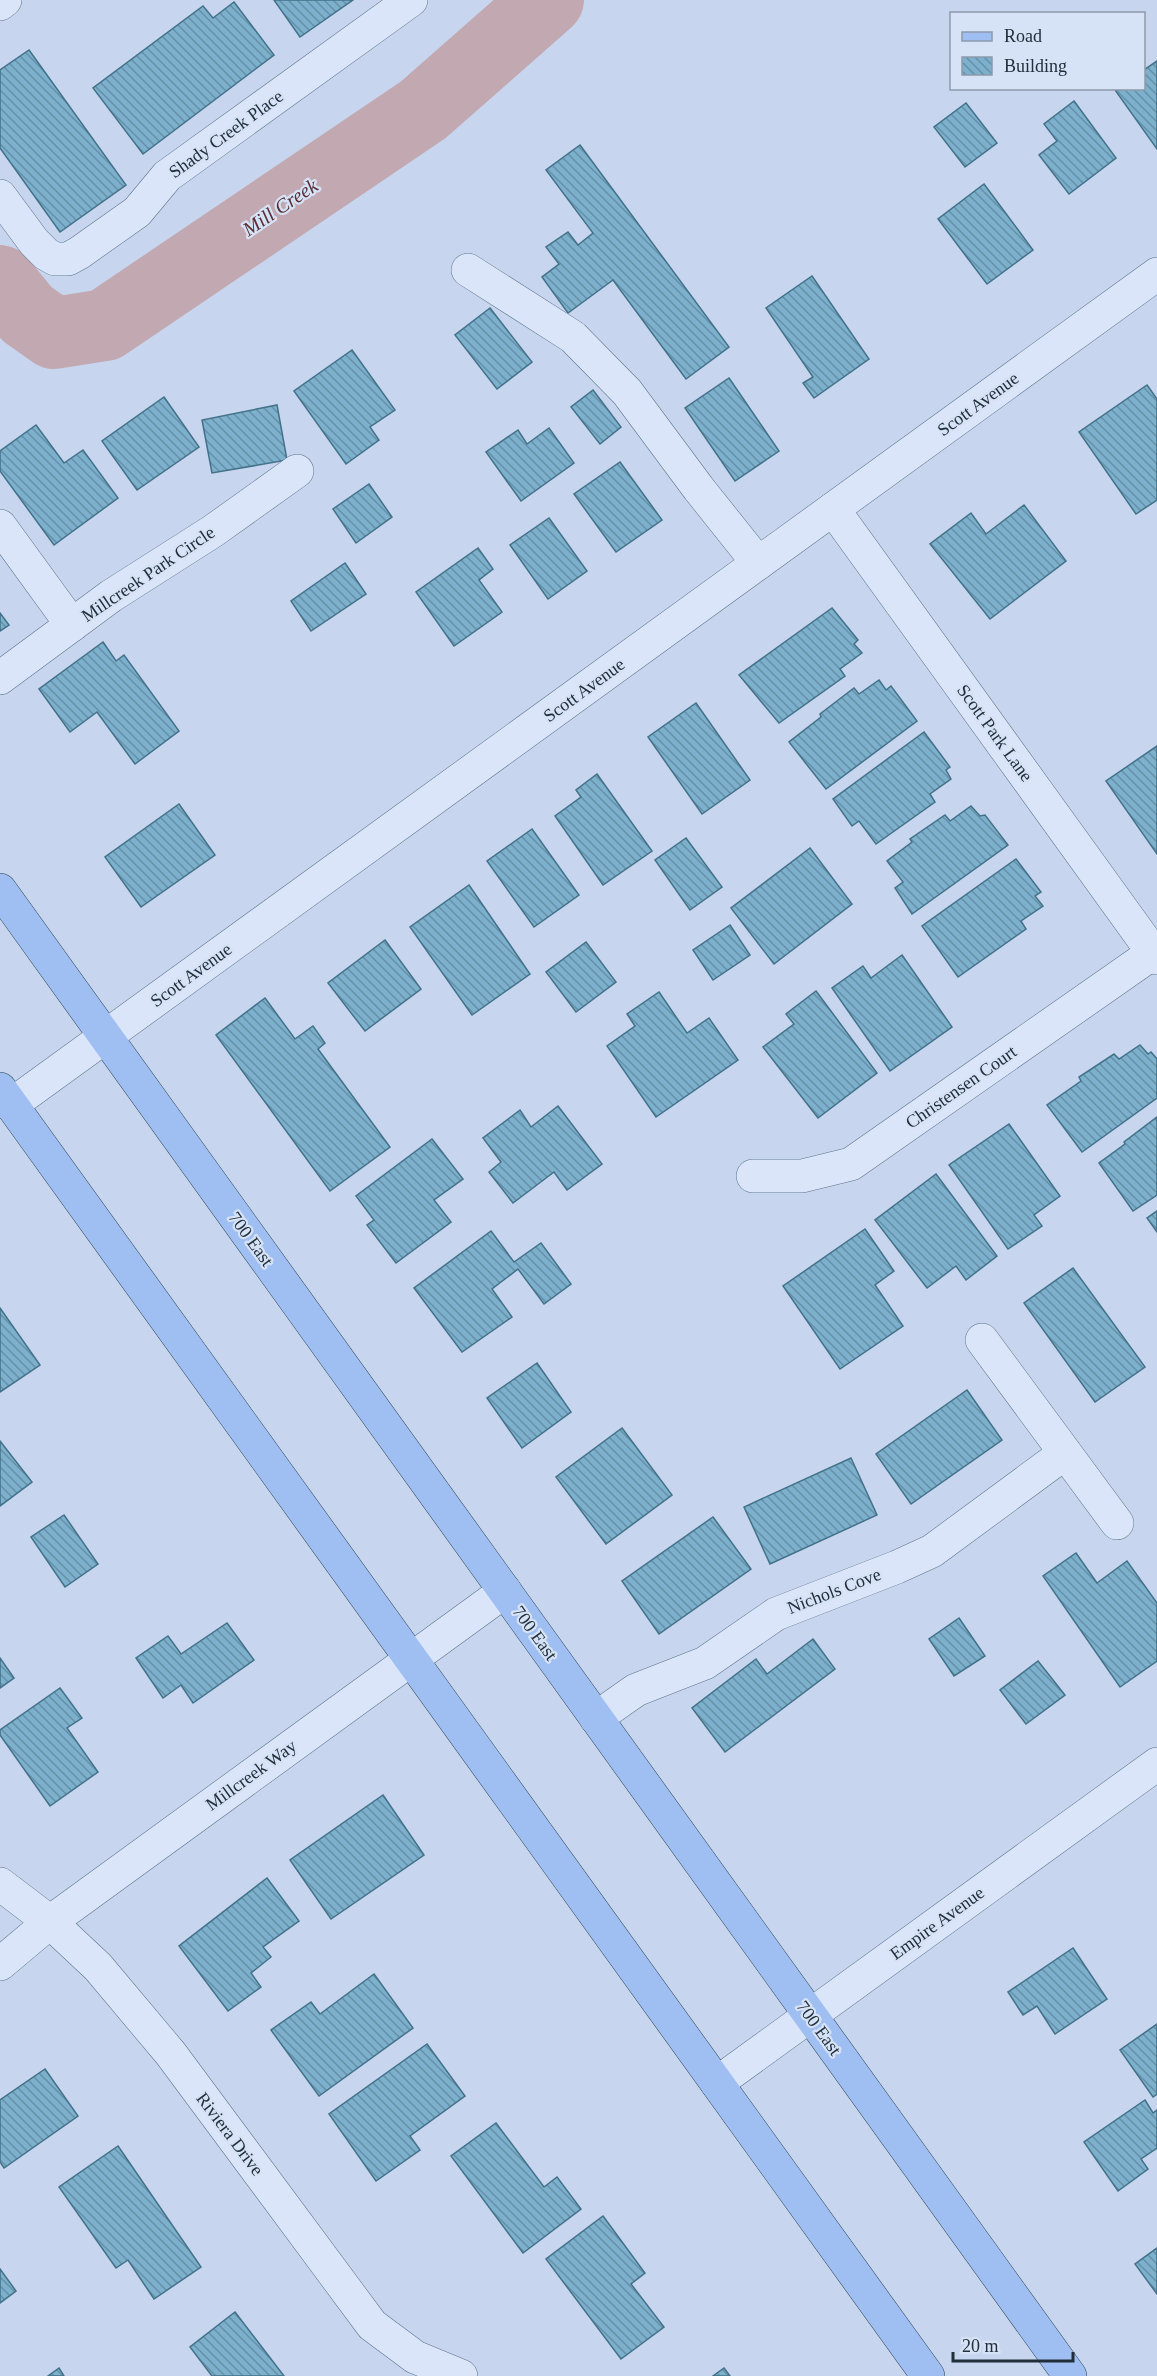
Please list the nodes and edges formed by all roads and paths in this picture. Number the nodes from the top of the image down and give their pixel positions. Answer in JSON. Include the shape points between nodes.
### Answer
{"nodes":[{"id":1,"x":5,"y":0,"type":"edge"},
{"id":2,"x":411,"y":0,"type":"edge"},
{"id":3,"x":0,"y":4,"type":"edge"},
{"id":4,"x":0,"y":196,"type":"edge"},
{"id":5,"x":468,"y":270,"type":"dead end"},
{"id":6,"x":1157,"y":274,"type":"edge"},
{"id":7,"x":297,"y":471,"type":"dead end"},
{"id":8,"x":833,"y":509,"type":"junction"},
{"id":9,"x":0,"y":526,"type":"edge"},
{"id":10,"x":758,"y":563,"type":"junction"},
{"id":11,"x":72,"y":625,"type":"junction"},
{"id":12,"x":0,"y":678,"type":"edge"},
{"id":13,"x":0,"y":890,"type":"edge"},
{"id":14,"x":1155,"y":955,"type":"edge"},
{"id":15,"x":105,"y":1036,"type":"junction"},
{"id":16,"x":5,"y":1097,"type":"edge"},
{"id":17,"x":753,"y":1176,"type":"dead end"},
{"id":18,"x":982,"y":1340,"type":"dead end"},
{"id":19,"x":1065,"y":1453,"type":"junction"},
{"id":20,"x":1117,"y":1523,"type":"dead end"},
{"id":21,"x":505,"y":1591,"type":"junction"},
{"id":22,"x":410,"y":1659,"type":"junction"},
{"id":23,"x":596,"y":1718,"type":"junction"},
{"id":24,"x":1157,"y":1764,"type":"edge"},
{"id":25,"x":0,"y":1884,"type":"edge"},
{"id":26,"x":50,"y":1922,"type":"junction"},
{"id":27,"x":0,"y":1964,"type":"edge"},
{"id":28,"x":810,"y":2015,"type":"junction"},
{"id":29,"x":717,"y":2083,"type":"junction"},
{"id":30,"x":461,"y":2376,"type":"edge"},
{"id":31,"x":928,"y":2376,"type":"edge"},
{"id":32,"x":1070,"y":2376,"type":"edge"}],
"edges":[{"from":1,"to":3,"type":"street"},
{"from":2,"to":4,"type":"street","name":"Shady Creek Place","via":[[167,176],[137,212],[68,259],[46,254]]},
{"from":5,"to":10,"type":"street","via":[[573,337],[627,392]]},
{"from":6,"to":8,"type":"street","name":"Scott Avenue"},
{"from":7,"to":11,"type":"street","name":"Millcreek Park Circle"},
{"from":8,"to":10,"type":"street","name":"Scott Avenue"},
{"from":8,"to":14,"type":"street","name":"Scott Park Lane"},
{"from":9,"to":11,"type":"street"},
{"from":10,"to":15,"type":"street","name":"Scott Avenue"},
{"from":11,"to":12,"type":"street","name":"Millcreek Park Circle"},
{"from":13,"to":15,"type":"main road","name":"700 East"},
{"from":14,"to":17,"type":"street","name":"Christensen Court","via":[[851,1164],[802,1176]]},
{"from":15,"to":16,"type":"street","name":"Scott Avenue"},
{"from":15,"to":21,"type":"main road","name":"700 East"},
{"from":16,"to":22,"type":"main road"},
{"from":18,"to":19,"type":"street"},
{"from":19,"to":20,"type":"street"},
{"from":19,"to":23,"type":"street","name":"Nichols Cove","via":[[932,1551],[776,1614],[705,1663],[636,1690]]},
{"from":21,"to":22,"type":"street","name":"Millcreek Way"},
{"from":21,"to":23,"type":"main road","name":"700 East"},
{"from":22,"to":26,"type":"street","name":"Millcreek Way"},
{"from":22,"to":29,"type":"main road"},
{"from":23,"to":28,"type":"main road","name":"700 East"},
{"from":24,"to":28,"type":"street","name":"Empire Avenue"},
{"from":25,"to":26,"type":"street","name":"Riviera Drive"},
{"from":26,"to":27,"type":"street","name":"Millcreek Way"},
{"from":26,"to":30,"type":"street","name":"Riviera Drive","via":[[99,1967],[171,2054],[372,2325],[415,2357]]},
{"from":28,"to":29,"type":"street","name":"Empire Avenue"},
{"from":28,"to":32,"type":"main road","name":"700 East"},
{"from":29,"to":31,"type":"main road"}]}
